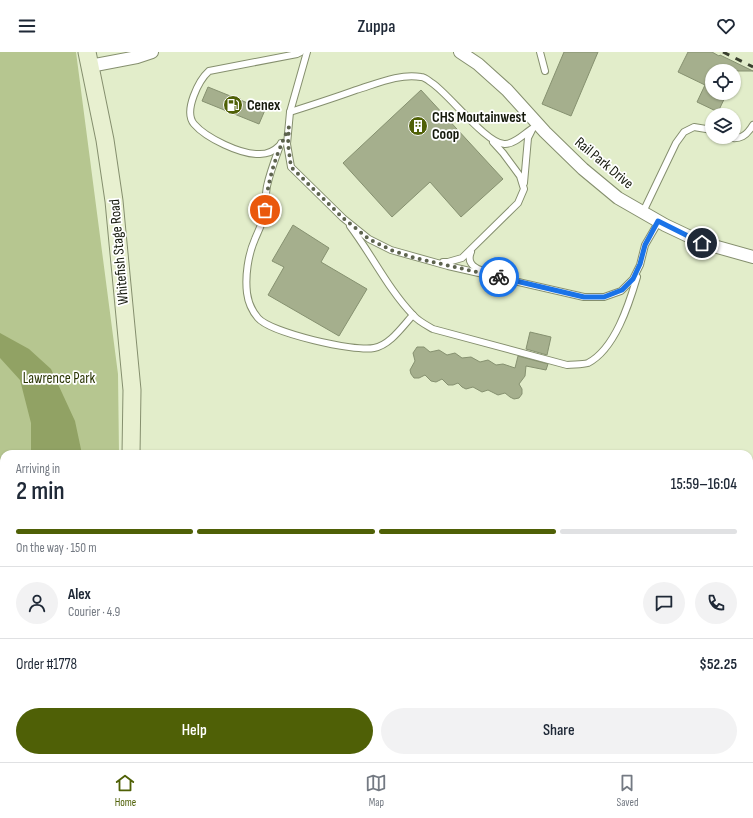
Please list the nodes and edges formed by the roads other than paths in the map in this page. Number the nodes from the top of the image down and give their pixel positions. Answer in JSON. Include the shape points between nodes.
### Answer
{"nodes":[{"id":1,"x":152,"y":52,"type":"edge"},
{"id":2,"x":301,"y":52,"type":"edge"},
{"id":3,"x":307,"y":52,"type":"edge"},
{"id":4,"x":462,"y":52,"type":"edge"},
{"id":5,"x":540,"y":52,"type":"edge"},
{"id":6,"x":89,"y":59,"type":"edge"},
{"id":7,"x":545,"y":71,"type":"dead end"},
{"id":8,"x":290,"y":112,"type":"junction"},
{"id":9,"x":535,"y":125,"type":"junction"},
{"id":10,"x":753,"y":125,"type":"edge"},
{"id":11,"x":289,"y":127,"type":"junction"},
{"id":12,"x":705,"y":129,"type":"edge"},
{"id":13,"x":489,"y":138,"type":"junction"},
{"id":14,"x":741,"y":138,"type":"edge"},
{"id":15,"x":282,"y":143,"type":"junction"},
{"id":16,"x":524,"y":189,"type":"junction"},
{"id":17,"x":333,"y":208,"type":"junction"},
{"id":18,"x":643,"y":212,"type":"junction"},
{"id":19,"x":658,"y":221,"type":"junction"},
{"id":20,"x":472,"y":250,"type":"junction"},
{"id":21,"x":753,"y":257,"type":"edge"},
{"id":22,"x":425,"y":260,"type":"junction"},
{"id":23,"x":640,"y":264,"type":"junction"},
{"id":24,"x":504,"y":278,"type":"junction"},
{"id":25,"x":413,"y":315,"type":"junction"},
{"id":26,"x":132,"y":450,"type":"edge"}],
"edges":[{"from":1,"to":6,"type":"street","via":[[137,57]]},
{"from":2,"to":15,"type":"lane","via":[[209,71],[197,86],[190,112],[193,123],[214,140],[229,147],[250,154],[261,154],[274,150]]},
{"from":3,"to":8,"type":"lane"},
{"from":4,"to":9,"type":"street","name":"Rail Park Drive","via":[[507,90]]},
{"from":5,"to":7,"type":"lane"},
{"from":6,"to":26,"type":"main road","name":"Whitefish Stage Road","via":[[114,201],[132,390]]},
{"from":8,"to":11,"type":"lane"},
{"from":8,"to":13,"type":"lane","via":[[381,82],[405,77],[423,77],[439,87]]},
{"from":9,"to":13,"type":"lane","via":[[512,142],[505,144],[498,144]]},
{"from":9,"to":16,"type":"lane","via":[[528,138]]},
{"from":9,"to":18,"type":"street","name":"Rail Park Drive","via":[[618,198]]},
{"from":10,"to":14,"type":"lane"},
{"from":11,"to":15,"type":"lane"},
{"from":11,"to":17,"type":"lane","via":[[291,167]]},
{"from":12,"to":18,"type":"lane","via":[[694,128],[684,132],[676,143]]},
{"from":13,"to":16,"type":"lane","via":[[513,165]]},
{"from":15,"to":25,"type":"lane","via":[[269,180],[265,210],[250,252],[247,273],[247,293],[258,318],[269,326],[294,334],[362,349],[386,343]]},
{"from":16,"to":20,"type":"lane","via":[[518,203]]},
{"from":17,"to":22,"type":"lane","via":[[369,239],[391,250]]},
{"from":17,"to":25,"type":"lane","via":[[351,227]]},
{"from":18,"to":19,"type":"street","name":"Rail Park Drive"},
{"from":19,"to":21,"type":"street","name":"Rail Park Drive","via":[[702,243]]},
{"from":19,"to":23,"type":"lane","via":[[645,245]]},
{"from":20,"to":22,"type":"lane","via":[[462,258],[448,262]]},
{"from":20,"to":24,"type":"lane","via":[[469,256],[472,265]]},
{"from":22,"to":24,"type":"lane"},
{"from":23,"to":24,"type":"lane","via":[[633,279],[622,290],[604,297],[584,297]]},
{"from":23,"to":25,"type":"lane","via":[[635,284],[614,336],[603,350],[587,363],[566,365],[433,329]]}]}
